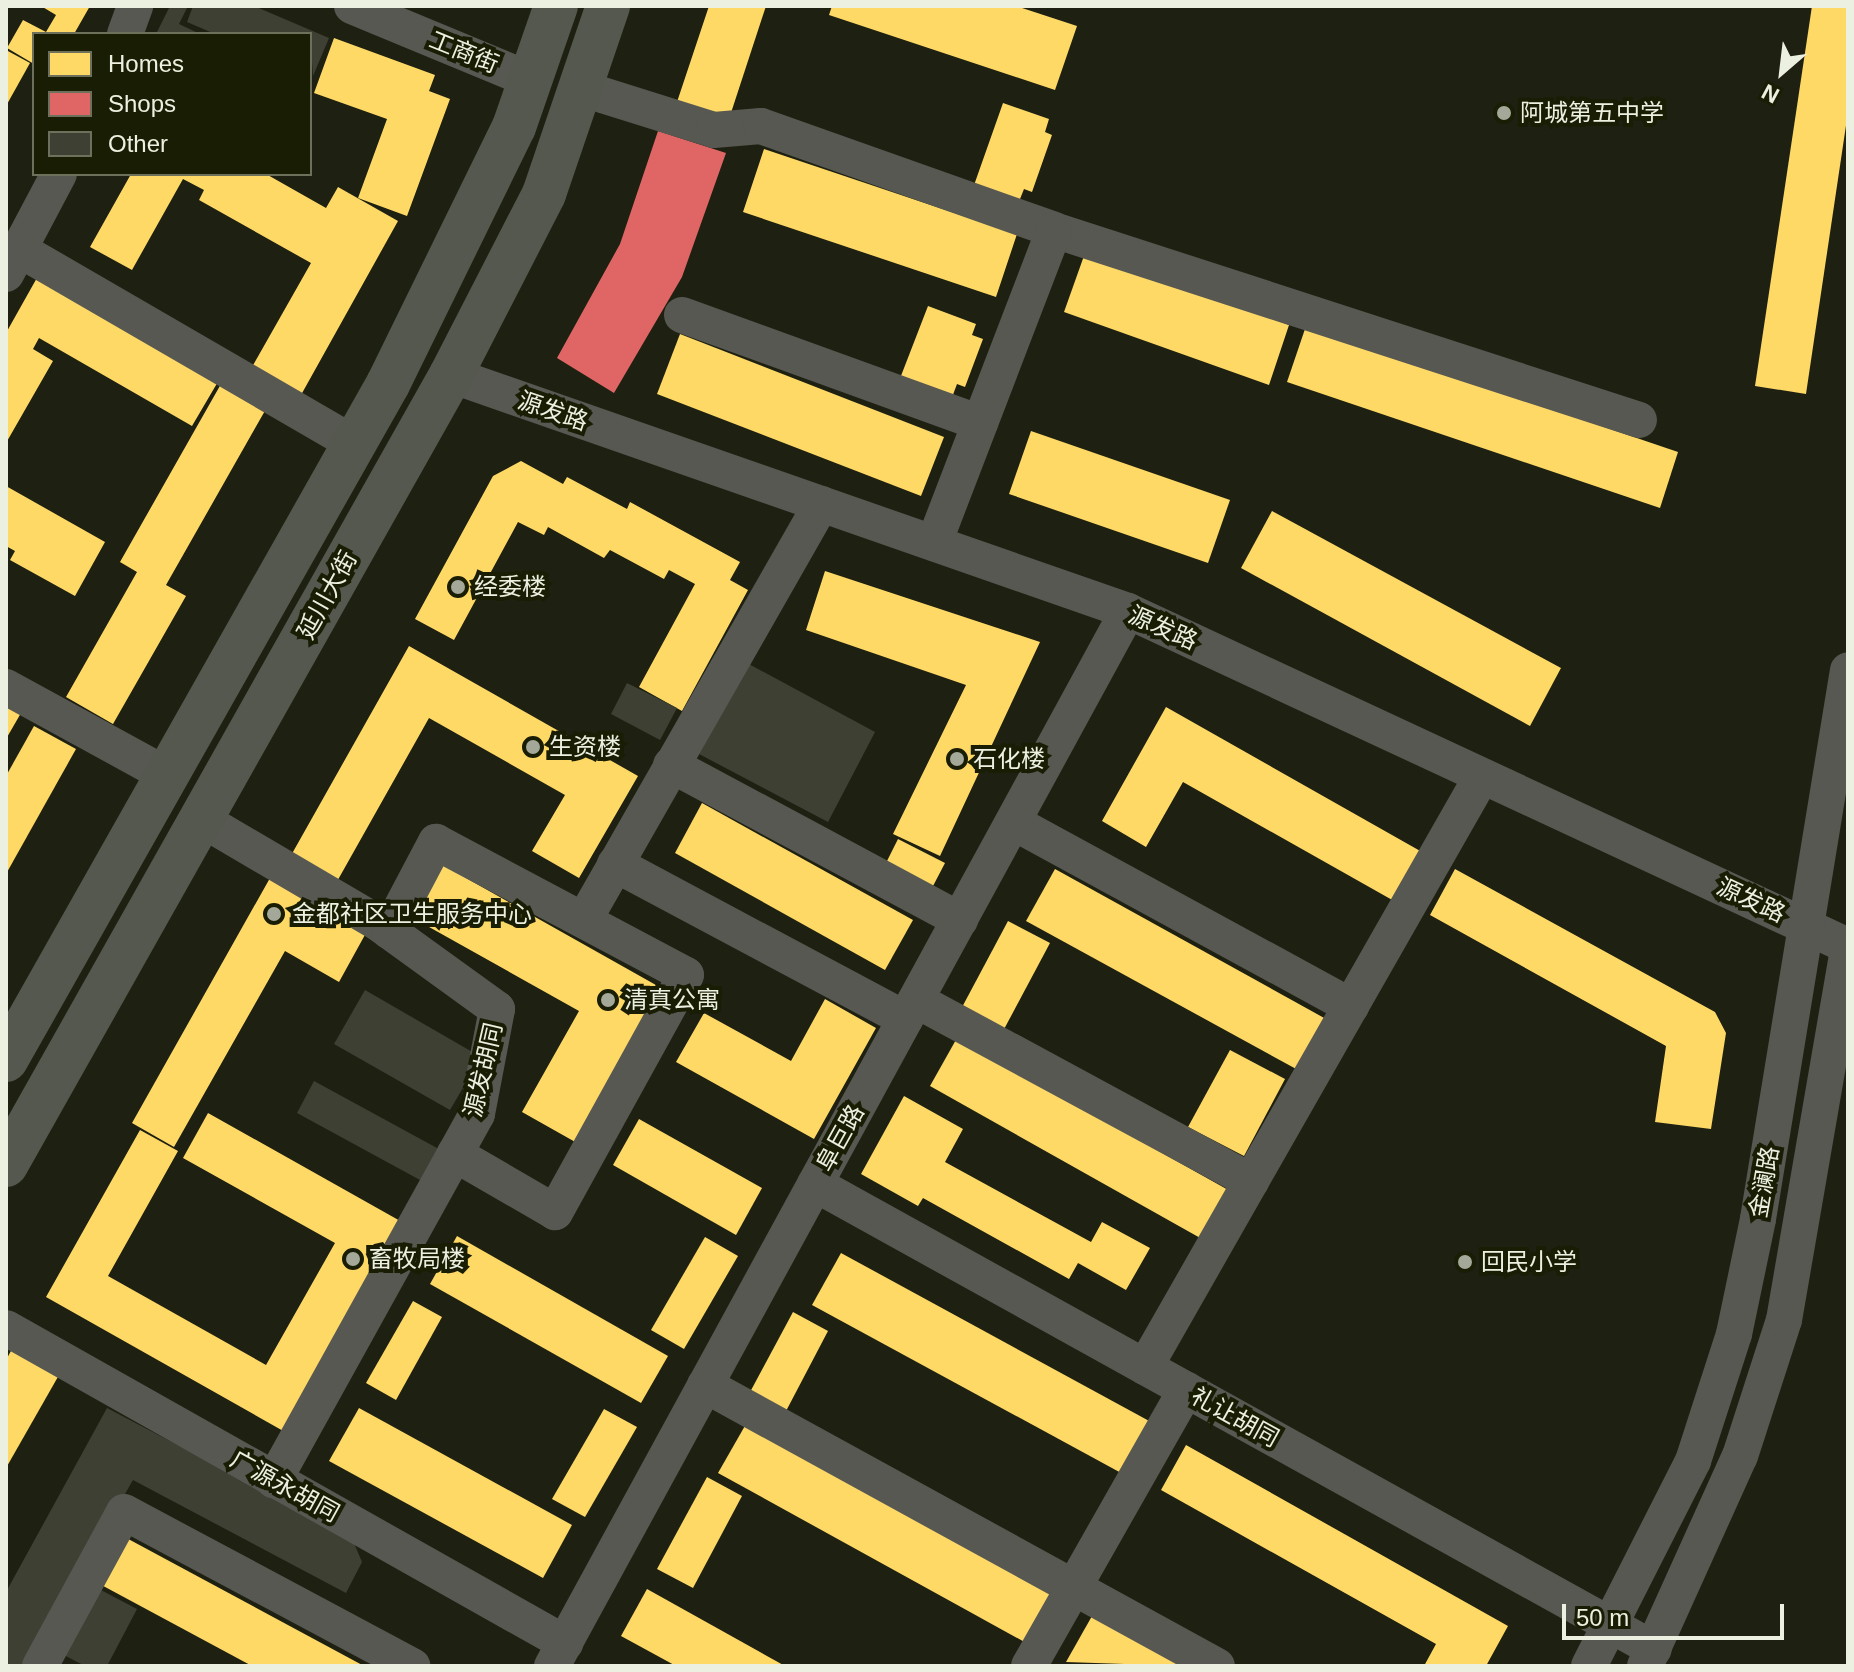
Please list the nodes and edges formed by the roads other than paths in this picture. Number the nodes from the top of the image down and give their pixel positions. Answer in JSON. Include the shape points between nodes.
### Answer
{"nodes":[{"id":1,"x":135,"y":6,"type":"edge"},
{"id":2,"x":352,"y":6,"type":"edge"},
{"id":3,"x":556,"y":6,"type":"edge"},
{"id":4,"x":608,"y":6,"type":"edge"},
{"id":5,"x":126,"y":32,"type":"edge"},
{"id":6,"x":531,"y":80,"type":"junction"},
{"id":7,"x":580,"y":88,"type":"junction"},
{"id":8,"x":58,"y":176,"type":"edge"},
{"id":9,"x":1054,"y":230,"type":"junction"},
{"id":10,"x":13,"y":262,"type":"edge"},
{"id":11,"x":682,"y":315,"type":"dead end"},
{"id":12,"x":451,"y":375,"type":"junction"},
{"id":13,"x":1639,"y":420,"type":"dead end"},
{"id":14,"x":980,"y":423,"type":"junction"},
{"id":15,"x":355,"y":444,"type":"junction"},
{"id":16,"x":821,"y":504,"type":"junction"},
{"id":17,"x":934,"y":543,"type":"junction"},
{"id":18,"x":1128,"y":611,"type":"junction"},
{"id":19,"x":1848,"y":670,"type":"edge"},
{"id":20,"x":6,"y":687,"type":"edge"},
{"id":21,"x":671,"y":765,"type":"junction"},
{"id":22,"x":167,"y":775,"type":"junction"},
{"id":23,"x":1482,"y":776,"type":"junction"},
{"id":24,"x":201,"y":819,"type":"junction"},
{"id":25,"x":1013,"y":822,"type":"junction"},
{"id":26,"x":615,"y":864,"type":"junction"},
{"id":27,"x":584,"y":920,"type":"junction"},
{"id":28,"x":960,"y":920,"type":"junction"},
{"id":29,"x":1808,"y":927,"type":"junction"},
{"id":30,"x":389,"y":931,"type":"junction"},
{"id":31,"x":1848,"y":948,"type":"edge"},
{"id":32,"x":1351,"y":1006,"type":"junction"},
{"id":33,"x":911,"y":1010,"type":"junction"},
{"id":34,"x":6,"y":1060,"type":"edge"},
{"id":35,"x":455,"y":1154,"type":"junction"},
{"id":36,"x":6,"y":1165,"type":"edge"},
{"id":37,"x":1251,"y":1181,"type":"junction"},
{"id":38,"x":815,"y":1184,"type":"junction"},
{"id":39,"x":6,"y":1328,"type":"edge"},
{"id":40,"x":1145,"y":1367,"type":"junction"},
{"id":41,"x":705,"y":1385,"type":"junction"},
{"id":42,"x":1186,"y":1390,"type":"junction"},
{"id":43,"x":274,"y":1480,"type":"junction"},
{"id":44,"x":1074,"y":1587,"type":"junction"},
{"id":45,"x":1612,"y":1626,"type":"junction"},
{"id":46,"x":558,"y":1655,"type":"edge"},
{"id":47,"x":1650,"y":1658,"type":"edge"},
{"id":48,"x":40,"y":1666,"type":"edge"},
{"id":49,"x":413,"y":1666,"type":"edge"},
{"id":50,"x":1029,"y":1666,"type":"edge"},
{"id":51,"x":1217,"y":1666,"type":"edge"},
{"id":52,"x":1589,"y":1666,"type":"edge"}],
"edges":[{"from":1,"to":5,"type":"street"},
{"from":2,"to":6,"type":"street","name":"工商街"},
{"from":3,"to":6,"type":"main road","name":"延川大街"},
{"from":4,"to":7,"type":"main road","name":"延川大街"},
{"from":6,"to":15,"type":"main road","name":"延川大街","via":[[472,220]]},
{"from":7,"to":9,"type":"street","via":[[714,130],[761,126]]},
{"from":7,"to":12,"type":"main road","name":"延川大街","via":[[544,194]]},
{"from":8,"to":10,"type":"street"},
{"from":9,"to":13,"type":"street"},
{"from":9,"to":14,"type":"street"},
{"from":10,"to":15,"type":"street"},
{"from":11,"to":14,"type":"street"},
{"from":12,"to":16,"type":"street","name":"源发路"},
{"from":12,"to":24,"type":"main road","name":"延川大街"},
{"from":14,"to":17,"type":"street"},
{"from":15,"to":22,"type":"main road","name":"延川大街"},
{"from":16,"to":17,"type":"street","name":"源发路"},
{"from":16,"to":21,"type":"street"},
{"from":17,"to":18,"type":"street","name":"源发路"},
{"from":18,"to":23,"type":"street","name":"源发路"},
{"from":18,"to":25,"type":"street","name":"阜巨路"},
{"from":19,"to":29,"type":"street","name":"金澜路"},
{"from":20,"to":22,"type":"street"},
{"from":21,"to":26,"type":"street"},
{"from":21,"to":28,"type":"street"},
{"from":22,"to":34,"type":"main road","name":"延川大街"},
{"from":23,"to":29,"type":"street","name":"源发路"},
{"from":23,"to":32,"type":"street"},
{"from":24,"to":30,"type":"street","name":"源发胡同"},
{"from":24,"to":36,"type":"main road","name":"延川大街"},
{"from":25,"to":28,"type":"street","name":"阜巨路"},
{"from":25,"to":32,"type":"street"},
{"from":26,"to":27,"type":"street"},
{"from":26,"to":33,"type":"street"},
{"from":27,"to":30,"type":"street","via":[[436,842]]},
{"from":27,"to":35,"type":"street","via":[[686,975],[555,1212]]},
{"from":28,"to":33,"type":"street","name":"阜巨路"},
{"from":29,"to":31,"type":"street","name":"源发路"},
{"from":29,"to":45,"type":"street","name":"金澜路","via":[[1758,1219],[1725,1364],[1693,1461]]},
{"from":30,"to":35,"type":"street","name":"源发胡同","via":[[497,1009],[477,1114]]},
{"from":31,"to":47,"type":"street","name":"金澜路","via":[[1784,1320],[1740,1456]]},
{"from":32,"to":37,"type":"street"},
{"from":33,"to":37,"type":"street"},
{"from":33,"to":38,"type":"street","name":"阜巨路"},
{"from":35,"to":43,"type":"street","name":"源发胡同"},
{"from":37,"to":40,"type":"street"},
{"from":38,"to":40,"type":"street","name":"礼让胡同"},
{"from":38,"to":41,"type":"street","name":"阜巨路"},
{"from":39,"to":43,"type":"street","name":"广源永胡同"},
{"from":40,"to":42,"type":"street","name":"礼让胡同"},
{"from":41,"to":44,"type":"street"},
{"from":41,"to":46,"type":"street","name":"阜巨路"},
{"from":42,"to":44,"type":"street"},
{"from":42,"to":45,"type":"street","name":"礼让胡同"},
{"from":43,"to":46,"type":"street","name":"广源永胡同"},
{"from":44,"to":50,"type":"street"},
{"from":44,"to":51,"type":"street"},
{"from":45,"to":47,"type":"street","name":"礼让胡同"},
{"from":45,"to":52,"type":"street","name":"金澜路"},
{"from":48,"to":49,"type":"street","via":[[124,1512]]}]}
